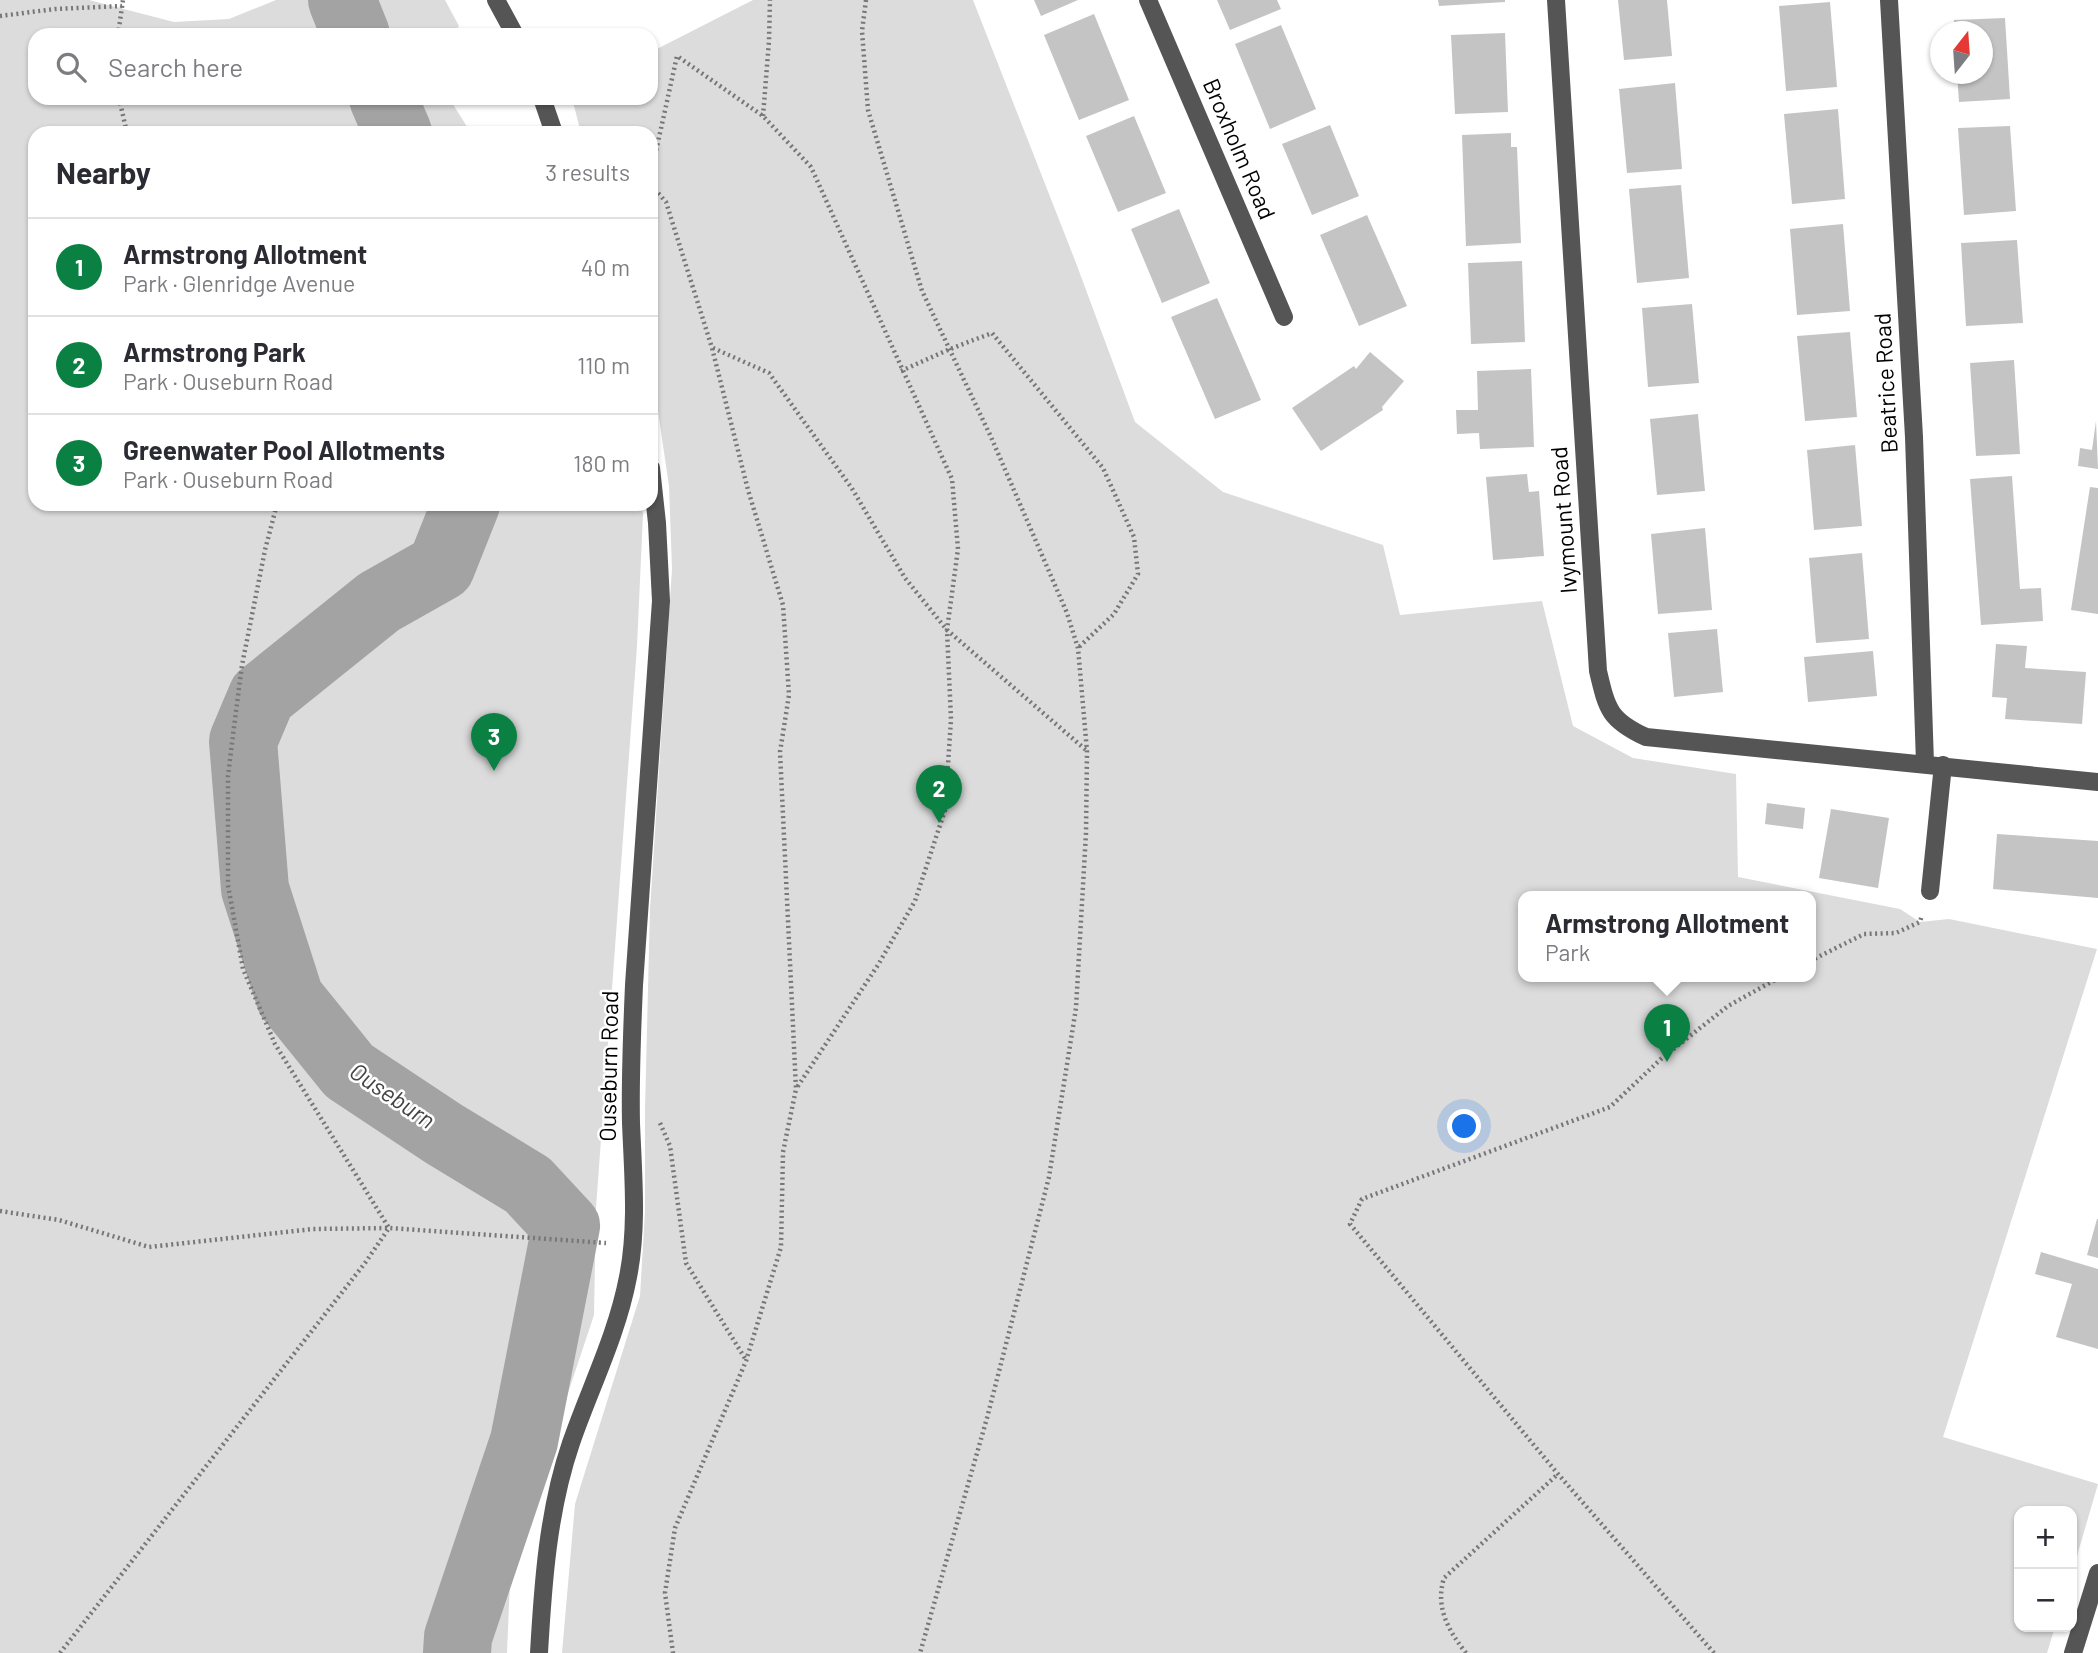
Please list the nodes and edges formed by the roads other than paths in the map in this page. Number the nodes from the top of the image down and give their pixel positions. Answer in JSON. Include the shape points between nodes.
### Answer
{"nodes":[{"id":1,"x":496,"y":0,"type":"edge"},
{"id":2,"x":1148,"y":0,"type":"edge"},
{"id":3,"x":1556,"y":0,"type":"edge"},
{"id":4,"x":1889,"y":0,"type":"edge"},
{"id":5,"x":511,"y":28,"type":"edge"},
{"id":6,"x":544,"y":105,"type":"edge"},
{"id":7,"x":552,"y":126,"type":"edge"},
{"id":8,"x":1284,"y":317,"type":"dead end"},
{"id":9,"x":655,"y":511,"type":"edge"},
{"id":10,"x":1925,"y":763,"type":"junction"},
{"id":11,"x":1943,"y":765,"type":"junction"},
{"id":12,"x":2098,"y":782,"type":"edge"},
{"id":13,"x":1930,"y":891,"type":"road end"},
{"id":14,"x":2098,"y":1573,"type":"edge"},
{"id":15,"x":539,"y":1653,"type":"edge"},
{"id":16,"x":2073,"y":1653,"type":"edge"}],
"edges":[{"from":1,"to":5,"type":"street"},
{"from":2,"to":8,"type":"street","name":"Broxholm Road"},
{"from":3,"to":10,"type":"street","name":"Ivymount Road","via":[[1598,671],[1611,714],[1624,727],[1646,737]]},
{"from":4,"to":10,"type":"street","name":"Beatrice Road","via":[[1914,437]]},
{"from":6,"to":7,"type":"street"},
{"from":9,"to":15,"type":"street","name":"Ouseburn Road","via":[[661,601],[638,899],[628,1276],[558,1493],[543,1585]]},
{"from":10,"to":11,"type":"street","name":"Ivymount Road"},
{"from":11,"to":12,"type":"street","name":"Ivymount Road"},
{"from":11,"to":13,"type":"street"},
{"from":14,"to":16,"type":"street"}]}
